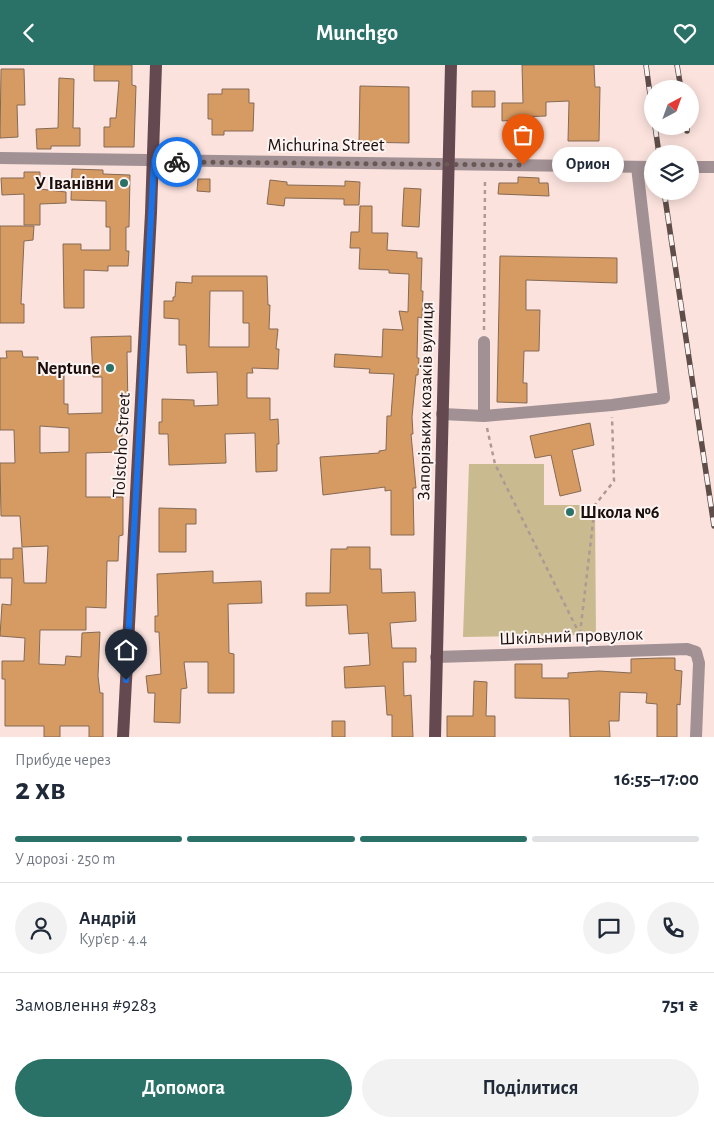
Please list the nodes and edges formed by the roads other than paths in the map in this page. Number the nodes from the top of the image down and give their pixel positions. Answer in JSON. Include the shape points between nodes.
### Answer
{"nodes":[{"id":1,"x":156,"y":65,"type":"edge"},
{"id":2,"x":451,"y":65,"type":"edge"},
{"id":3,"x":0,"y":158,"type":"edge"},
{"id":4,"x":154,"y":161,"type":"junction"},
{"id":5,"x":449,"y":163,"type":"junction"},
{"id":6,"x":637,"y":167,"type":"junction"},
{"id":7,"x":644,"y":167,"type":"edge"},
{"id":8,"x":699,"y":167,"type":"edge"},
{"id":9,"x":714,"y":167,"type":"edge"},
{"id":10,"x":484,"y":342,"type":"road end"},
{"id":11,"x":442,"y":414,"type":"junction"},
{"id":12,"x":484,"y":416,"type":"junction"},
{"id":13,"x":436,"y":657,"type":"junction"},
{"id":14,"x":124,"y":737,"type":"edge"},
{"id":15,"x":435,"y":737,"type":"edge"},
{"id":16,"x":696,"y":737,"type":"edge"}],
"edges":[{"from":1,"to":4,"type":"main road","name":"Tolstoho Street"},
{"from":2,"to":5,"type":"main road","name":"Запорізьких козаків вулиця"},
{"from":3,"to":4,"type":"street","name":"Michurina Street"},
{"from":4,"to":5,"type":"street","name":"Michurina Street"},
{"from":4,"to":14,"type":"main road","name":"Tolstoho Street"},
{"from":5,"to":6,"type":"street","name":"Michurina Street"},
{"from":5,"to":11,"type":"main road","name":"Запорізьких козаків вулиця"},
{"from":6,"to":7,"type":"street","name":"Michurina Street"},
{"from":6,"to":12,"type":"street","via":[[664,398]]},
{"from":8,"to":9,"type":"street"},
{"from":10,"to":12,"type":"street"},
{"from":11,"to":12,"type":"street"},
{"from":11,"to":13,"type":"main road","name":"Запорізьких козаків вулиця"},
{"from":13,"to":15,"type":"main road","name":"Запорізьких козаків вулиця"},
{"from":13,"to":16,"type":"street","name":"Шкільний провулок","via":[[687,649],[696,653],[699,663]]}]}
